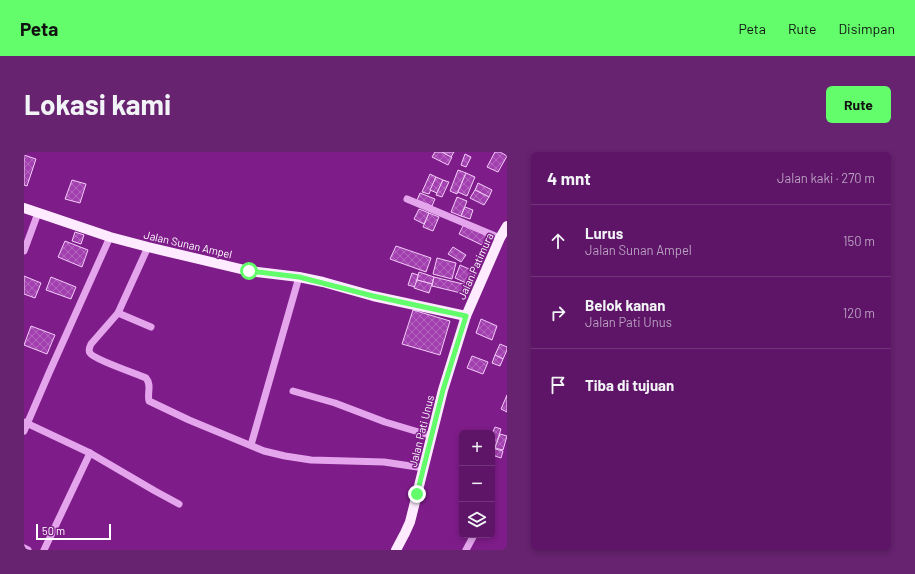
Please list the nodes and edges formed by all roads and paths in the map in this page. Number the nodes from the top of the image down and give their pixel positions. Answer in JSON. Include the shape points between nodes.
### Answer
{"nodes":[{"id":1,"x":407,"y":199,"type":"dead end"},
{"id":2,"x":24,"y":208,"type":"edge"},
{"id":3,"x":38,"y":213,"type":"junction"},
{"id":4,"x":507,"y":226,"type":"edge"},
{"id":5,"x":110,"y":237,"type":"junction"},
{"id":6,"x":503,"y":240,"type":"edge"},
{"id":7,"x":148,"y":248,"type":"junction"},
{"id":8,"x":24,"y":251,"type":"edge"},
{"id":9,"x":299,"y":277,"type":"junction"},
{"id":10,"x":118,"y":313,"type":"junction"},
{"id":11,"x":466,"y":316,"type":"junction"},
{"id":12,"x":151,"y":327,"type":"dead end"},
{"id":13,"x":293,"y":391,"type":"dead end"},
{"id":14,"x":26,"y":423,"type":"edge"},
{"id":15,"x":24,"y":431,"type":"edge"},
{"id":16,"x":432,"y":436,"type":"junction"},
{"id":17,"x":251,"y":445,"type":"junction"},
{"id":18,"x":90,"y":453,"type":"junction"},
{"id":19,"x":424,"y":468,"type":"junction"},
{"id":20,"x":179,"y":504,"type":"dead end"},
{"id":21,"x":472,"y":538,"type":"edge"},
{"id":22,"x":24,"y":548,"type":"edge"},
{"id":23,"x":28,"y":550,"type":"edge"},
{"id":24,"x":44,"y":550,"type":"edge"},
{"id":25,"x":396,"y":550,"type":"edge"},
{"id":26,"x":466,"y":550,"type":"edge"}],
"edges":[{"from":1,"to":6,"type":"street"},
{"from":2,"to":3,"type":"main road","name":"Jalan Sunan Ampel"},
{"from":3,"to":5,"type":"main road","name":"Jalan Sunan Ampel"},
{"from":3,"to":8,"type":"street"},
{"from":4,"to":6,"type":"main road","name":"Jalan Patimura"},
{"from":5,"to":7,"type":"main road","name":"Jalan Sunan Ampel"},
{"from":5,"to":14,"type":"street"},
{"from":6,"to":11,"type":"main road","name":"Jalan Patimura"},
{"from":7,"to":9,"type":"main road","name":"Jalan Sunan Ampel","via":[[249,271]]},
{"from":7,"to":10,"type":"street"},
{"from":9,"to":11,"type":"main road","name":"Jalan Sunan Ampel"},
{"from":9,"to":17,"type":"street"},
{"from":10,"to":12,"type":"street"},
{"from":10,"to":17,"type":"street","via":[[91,344],[90,353],[146,378],[150,386],[149,401]]},
{"from":11,"to":16,"type":"main road","name":"Jalan Pati Unus"},
{"from":13,"to":16,"type":"street"},
{"from":14,"to":15,"type":"street"},
{"from":14,"to":18,"type":"street"},
{"from":16,"to":19,"type":"main road","name":"Jalan Pati Unus"},
{"from":17,"to":19,"type":"street","via":[[264,451],[311,460],[384,462]]},
{"from":18,"to":20,"type":"street"},
{"from":18,"to":24,"type":"street"},
{"from":19,"to":25,"type":"main road","name":"Jalan Pati Unus","via":[[410,522]]},
{"from":21,"to":26,"type":"street"},
{"from":22,"to":23,"type":"street"}]}
